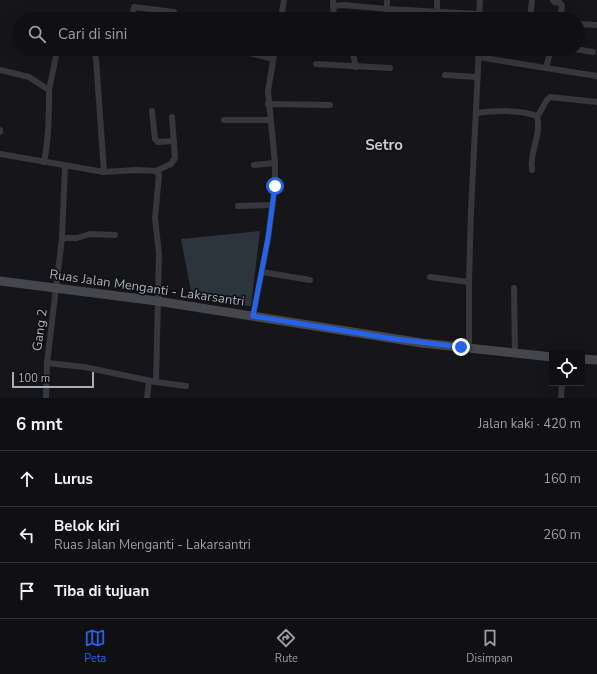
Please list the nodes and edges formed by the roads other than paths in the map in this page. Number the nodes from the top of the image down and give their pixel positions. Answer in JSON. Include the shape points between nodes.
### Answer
{"nodes":[{"id":1,"x":284,"y":0,"type":"edge"},
{"id":2,"x":387,"y":0,"type":"edge"},
{"id":3,"x":437,"y":0,"type":"edge"},
{"id":4,"x":480,"y":0,"type":"edge"},
{"id":5,"x":532,"y":0,"type":"edge"},
{"id":6,"x":553,"y":0,"type":"edge"},
{"id":7,"x":134,"y":3,"type":"edge"},
{"id":8,"x":333,"y":3,"type":"edge"},
{"id":9,"x":387,"y":9,"type":"junction"},
{"id":10,"x":174,"y":12,"type":"dead end"},
{"id":11,"x":282,"y":12,"type":"edge"},
{"id":12,"x":437,"y":12,"type":"joint"},
{"id":13,"x":479,"y":12,"type":"edge"},
{"id":14,"x":531,"y":12,"type":"edge"},
{"id":15,"x":561,"y":12,"type":"edge"},
{"id":16,"x":585,"y":24,"type":"edge"},
{"id":17,"x":597,"y":25,"type":"edge"},
{"id":18,"x":585,"y":51,"type":"edge"},
{"id":19,"x":593,"y":52,"type":"dead end"},
{"id":20,"x":56,"y":56,"type":"dead end"},
{"id":21,"x":95,"y":56,"type":"edge"},
{"id":22,"x":261,"y":56,"type":"edge"},
{"id":23,"x":274,"y":56,"type":"edge"},
{"id":24,"x":354,"y":56,"type":"edge"},
{"id":25,"x":549,"y":56,"type":"edge"},
{"id":26,"x":478,"y":57,"type":"joint"},
{"id":27,"x":273,"y":59,"type":"junction"},
{"id":28,"x":316,"y":64,"type":"dead end"},
{"id":29,"x":356,"y":67,"type":"junction"},
{"id":30,"x":390,"y":68,"type":"dead end"},
{"id":31,"x":546,"y":68,"type":"junction"},
{"id":32,"x":0,"y":70,"type":"edge"},
{"id":33,"x":445,"y":75,"type":"dead end"},
{"id":34,"x":597,"y":76,"type":"edge"},
{"id":35,"x":477,"y":77,"type":"junction"},
{"id":36,"x":49,"y":90,"type":"junction"},
{"id":37,"x":597,"y":102,"type":"edge"},
{"id":38,"x":268,"y":104,"type":"junction"},
{"id":39,"x":330,"y":105,"type":"dead end"},
{"id":40,"x":152,"y":112,"type":"dead end"},
{"id":41,"x":476,"y":113,"type":"junction"},
{"id":42,"x":537,"y":116,"type":"junction"},
{"id":43,"x":172,"y":117,"type":"dead end"},
{"id":44,"x":224,"y":120,"type":"dead end"},
{"id":45,"x":270,"y":120,"type":"junction"},
{"id":46,"x":174,"y":141,"type":"junction"},
{"id":47,"x":0,"y":154,"type":"edge"},
{"id":48,"x":44,"y":162,"type":"junction"},
{"id":49,"x":275,"y":163,"type":"junction"},
{"id":50,"x":254,"y":165,"type":"dead end"},
{"id":51,"x":65,"y":166,"type":"junction"},
{"id":52,"x":532,"y":170,"type":"dead end"},
{"id":53,"x":156,"y":171,"type":"junction"},
{"id":54,"x":104,"y":172,"type":"junction"},
{"id":55,"x":273,"y":205,"type":"junction"},
{"id":56,"x":238,"y":206,"type":"dead end"},
{"id":57,"x":115,"y":235,"type":"dead end"},
{"id":58,"x":62,"y":238,"type":"junction"},
{"id":59,"x":262,"y":272,"type":"junction"},
{"id":60,"x":430,"y":277,"type":"dead end"},
{"id":61,"x":310,"y":280,"type":"dead end"},
{"id":62,"x":0,"y":281,"type":"edge"},
{"id":63,"x":469,"y":282,"type":"junction"},
{"id":64,"x":514,"y":288,"type":"dead end"},
{"id":65,"x":57,"y":289,"type":"junction"},
{"id":66,"x":157,"y":301,"type":"junction"},
{"id":67,"x":253,"y":316,"type":"junction"},
{"id":68,"x":469,"y":348,"type":"junction"},
{"id":69,"x":515,"y":353,"type":"junction"},
{"id":70,"x":549,"y":356,"type":"edge"},
{"id":71,"x":585,"y":359,"type":"edge"},
{"id":72,"x":597,"y":360,"type":"edge"},
{"id":73,"x":47,"y":363,"type":"junction"},
{"id":74,"x":149,"y":381,"type":"junction"},
{"id":75,"x":156,"y":382,"type":"junction"},
{"id":76,"x":186,"y":386,"type":"dead end"},
{"id":77,"x":562,"y":386,"type":"edge"},
{"id":78,"x":46,"y":398,"type":"edge"},
{"id":79,"x":148,"y":398,"type":"edge"},
{"id":80,"x":561,"y":398,"type":"edge"}],
"edges":[{"from":1,"to":11,"type":"street"},
{"from":2,"to":9,"type":"street"},
{"from":3,"to":12,"type":"street"},
{"from":4,"to":13,"type":"street"},
{"from":5,"to":14,"type":"street"},
{"from":6,"to":15,"type":"street","via":[[562,6]]},
{"from":7,"to":10,"type":"street"},
{"from":8,"to":9,"type":"street"},
{"from":9,"to":12,"type":"street"},
{"from":16,"to":17,"type":"street"},
{"from":18,"to":19,"type":"street"},
{"from":20,"to":36,"type":"street"},
{"from":21,"to":54,"type":"street"},
{"from":22,"to":27,"type":"street"},
{"from":23,"to":27,"type":"street"},
{"from":24,"to":29,"type":"street"},
{"from":25,"to":31,"type":"street"},
{"from":26,"to":31,"type":"street"},
{"from":26,"to":35,"type":"street"},
{"from":27,"to":38,"type":"street"},
{"from":28,"to":29,"type":"street"},
{"from":29,"to":30,"type":"street"},
{"from":31,"to":34,"type":"street"},
{"from":32,"to":36,"type":"street","via":[[29,77]]},
{"from":33,"to":35,"type":"street"},
{"from":35,"to":41,"type":"street"},
{"from":36,"to":48,"type":"street","via":[[49,124]]},
{"from":37,"to":42,"type":"street","via":[[550,97]]},
{"from":38,"to":39,"type":"street"},
{"from":38,"to":45,"type":"street"},
{"from":40,"to":46,"type":"street","via":[[155,139],[158,142]]},
{"from":41,"to":42,"type":"street","via":[[490,111]]},
{"from":41,"to":63,"type":"street"},
{"from":42,"to":52,"type":"street","via":[[539,128],[531,159]]},
{"from":43,"to":46,"type":"street"},
{"from":44,"to":45,"type":"street"},
{"from":45,"to":49,"type":"street"},
{"from":46,"to":53,"type":"street","via":[[174,160],[165,168]]},
{"from":47,"to":48,"type":"street"},
{"from":48,"to":51,"type":"street"},
{"from":49,"to":50,"type":"street"},
{"from":49,"to":55,"type":"street"},
{"from":51,"to":54,"type":"street"},
{"from":51,"to":58,"type":"street","name":"Gang 2"},
{"from":53,"to":54,"type":"street"},
{"from":53,"to":66,"type":"street","via":[[159,175],[155,218],[159,254]]},
{"from":55,"to":56,"type":"street"},
{"from":55,"to":59,"type":"street"},
{"from":57,"to":58,"type":"street","via":[[90,234],[77,238]]},
{"from":58,"to":65,"type":"street","name":"Gang 2"},
{"from":59,"to":61,"type":"street"},
{"from":59,"to":67,"type":"street"},
{"from":60,"to":63,"type":"street"},
{"from":62,"to":65,"type":"main road","name":"Ruas Jalan Menganti - Lakarsantri"},
{"from":63,"to":68,"type":"street"},
{"from":64,"to":69,"type":"street"},
{"from":65,"to":66,"type":"main road","name":"Ruas Jalan Menganti - Lakarsantri"},
{"from":65,"to":73,"type":"street","name":"Gang 2"},
{"from":66,"to":67,"type":"main road","name":"Ruas Jalan Menganti - Lakarsantri"},
{"from":66,"to":75,"type":"street"},
{"from":67,"to":68,"type":"main road","name":"Ruas Jalan Menganti - Lakarsantri"},
{"from":68,"to":69,"type":"main road","name":"Ruas Jalan Menganti - Lakarsantri"},
{"from":69,"to":70,"type":"main road","name":"Ruas Jalan Menganti - Lakarsantri"},
{"from":71,"to":72,"type":"main road"},
{"from":73,"to":74,"type":"street","via":[[84,367]]},
{"from":73,"to":78,"type":"street","name":"Gang 2"},
{"from":74,"to":75,"type":"street"},
{"from":74,"to":79,"type":"street"},
{"from":75,"to":76,"type":"street"},
{"from":77,"to":80,"type":"street"}]}
